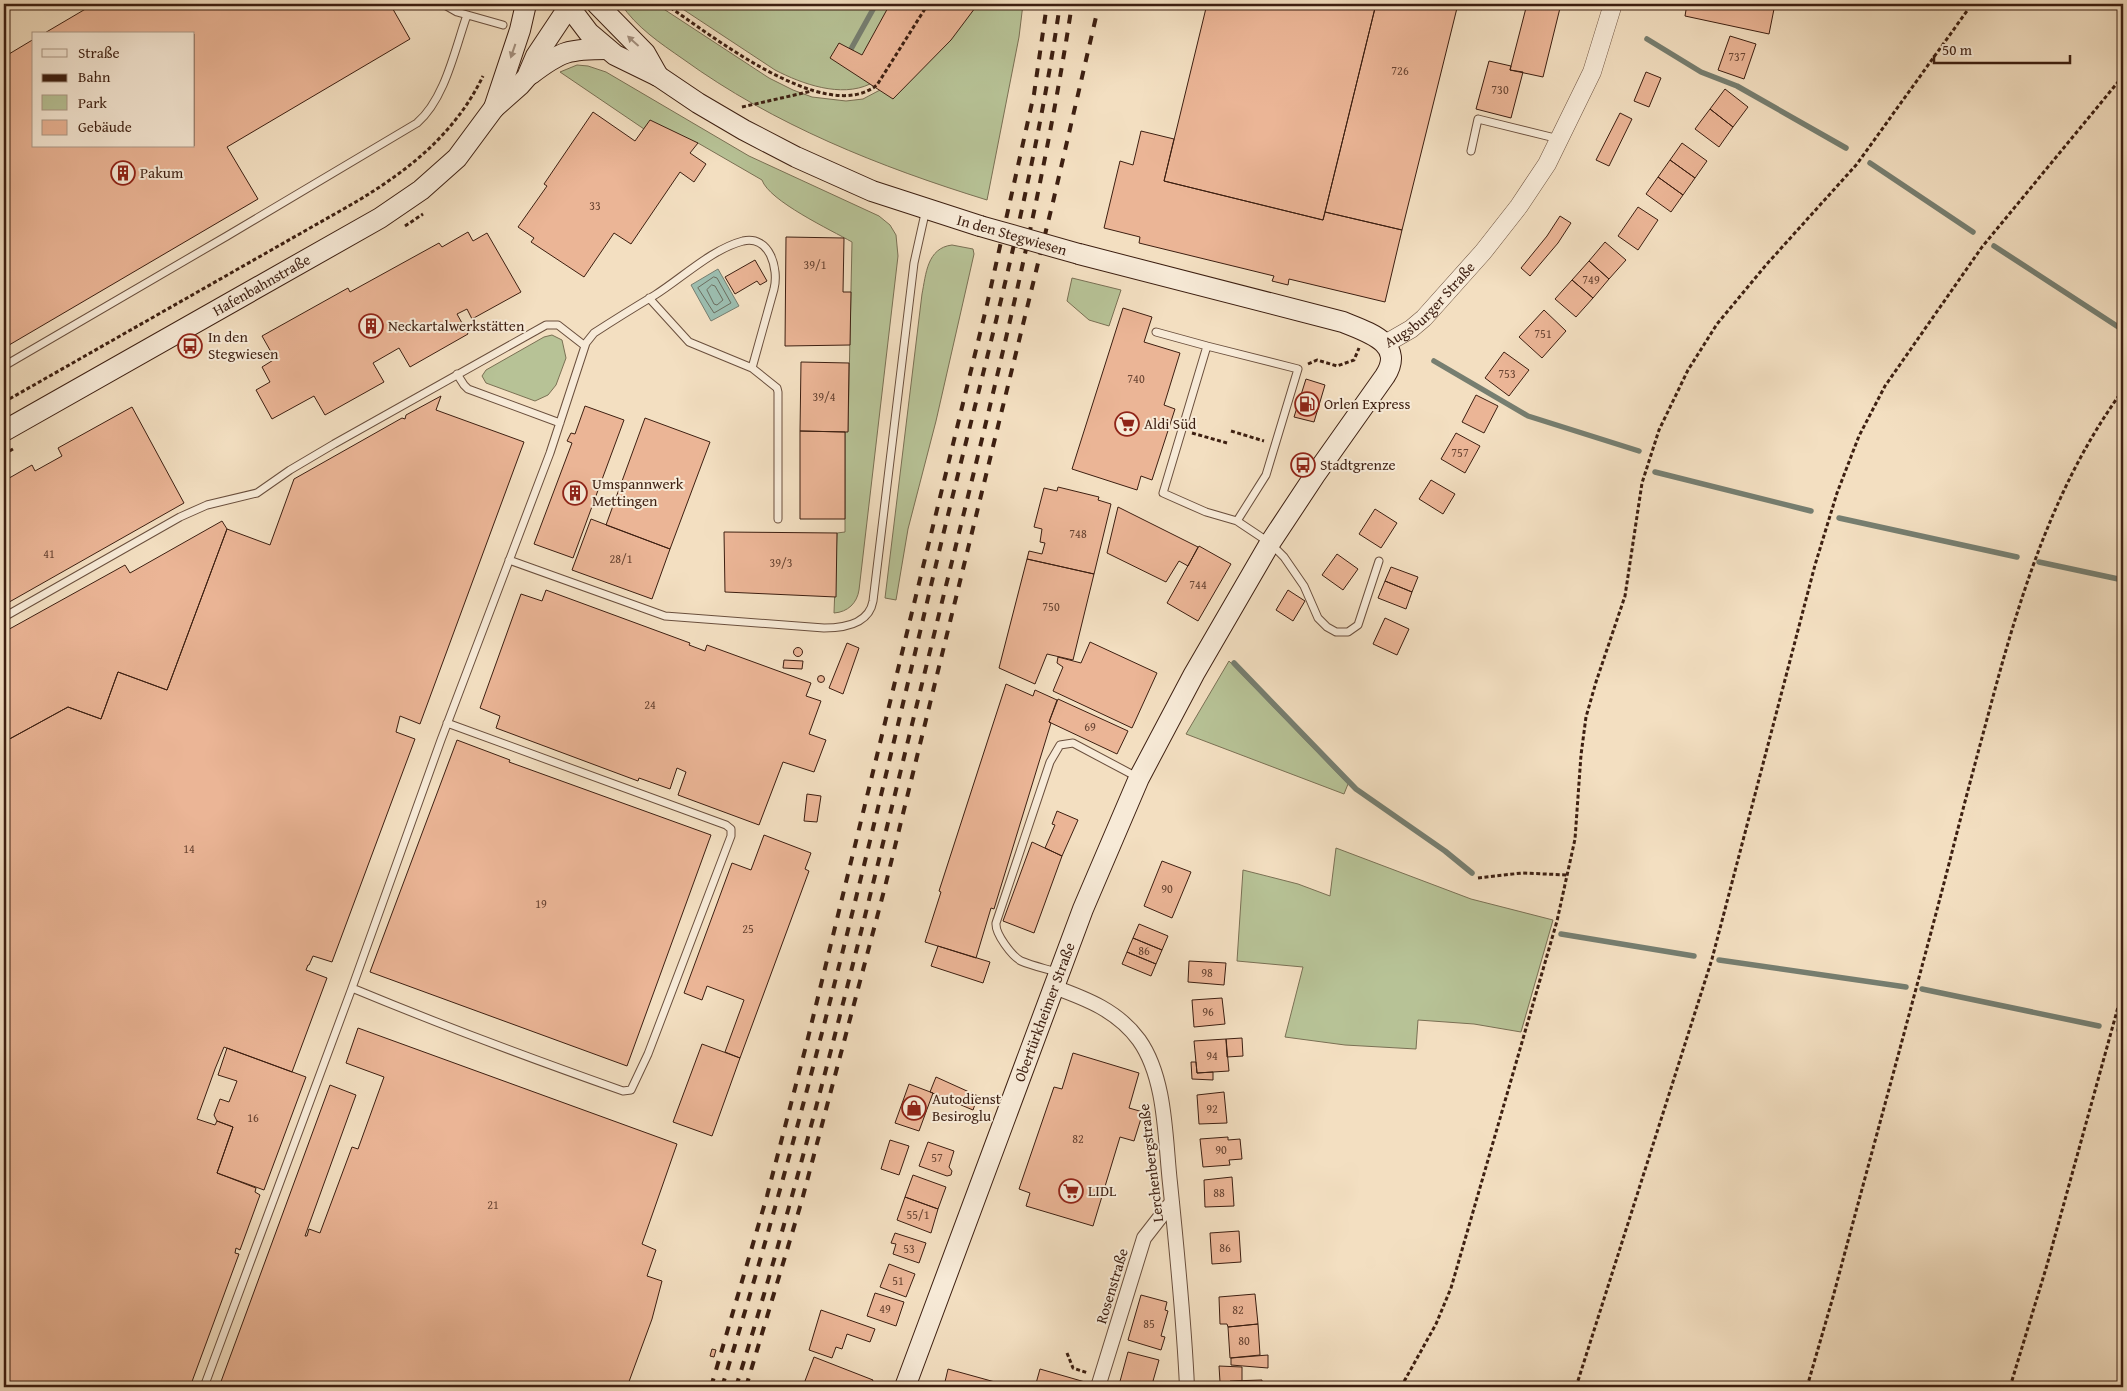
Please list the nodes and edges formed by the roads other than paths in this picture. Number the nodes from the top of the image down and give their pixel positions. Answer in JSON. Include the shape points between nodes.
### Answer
{"nodes":[{"id":1,"x":443,"y":4,"type":"edge"},
{"id":2,"x":540,"y":4,"type":"edge"},
{"id":3,"x":1613,"y":4,"type":"edge"},
{"id":4,"x":568,"y":5,"type":"edge"},
{"id":5,"x":598,"y":6,"type":"edge"},
{"id":6,"x":525,"y":12,"type":"edge"},
{"id":7,"x":467,"y":15,"type":"junction"},
{"id":8,"x":503,"y":25,"type":"dead end"},
{"id":9,"x":607,"y":49,"type":"junction"},
{"id":10,"x":527,"y":76,"type":"junction"},
{"id":11,"x":658,"y":76,"type":"junction"},
{"id":12,"x":494,"y":108,"type":"junction"},
{"id":13,"x":1560,"y":139,"type":"junction"},
{"id":14,"x":1471,"y":150,"type":"dead end"},
{"id":15,"x":926,"y":209,"type":"junction"},
{"id":16,"x":649,"y":298,"type":"junction"},
{"id":17,"x":1156,"y":332,"type":"dead end"},
{"id":18,"x":1385,"y":344,"type":"junction"},
{"id":19,"x":585,"y":346,"type":"junction"},
{"id":20,"x":1207,"y":346,"type":"junction"},
{"id":21,"x":4,"y":366,"type":"edge"},
{"id":22,"x":752,"y":368,"type":"junction"},
{"id":23,"x":457,"y":374,"type":"junction"},
{"id":24,"x":560,"y":423,"type":"junction"},
{"id":25,"x":4,"y":429,"type":"edge"},
{"id":26,"x":778,"y":519,"type":"dead end"},
{"id":27,"x":1236,"y":521,"type":"junction"},
{"id":28,"x":1270,"y":543,"type":"junction"},
{"id":29,"x":509,"y":560,"type":"junction"},
{"id":30,"x":1379,"y":561,"type":"dead end"},
{"id":31,"x":4,"y":617,"type":"edge"},
{"id":32,"x":1210,"y":648,"type":"joint"},
{"id":33,"x":448,"y":723,"type":"junction"},
{"id":34,"x":1139,"y":778,"type":"junction"},
{"id":35,"x":1056,"y":980,"type":"junction"},
{"id":36,"x":352,"y":988,"type":"junction"},
{"id":37,"x":1172,"y":1202,"type":"junction"},
{"id":38,"x":1100,"y":1382,"type":"edge"},
{"id":39,"x":204,"y":1387,"type":"edge"},
{"id":40,"x":905,"y":1387,"type":"edge"},
{"id":41,"x":1186,"y":1387,"type":"edge"}],
"edges":[{"from":1,"to":7,"type":"lane"},
{"from":2,"to":6,"type":"main road","name":"Hafenbahnstraße"},
{"from":3,"to":13,"type":"street","name":"Augsburger Straße","via":[[1592,72]]},
{"from":4,"to":9,"type":"main road","name":"In den Stegwiesen","via":[[583,26]]},
{"from":4,"to":10,"type":"main road","name":"Hafenbahnstraße"},
{"from":11,"to":5,"type":"main road","name":"In den Stegwiesen","one_way":true,"via":[[645,53]]},
{"from":6,"to":12,"type":"main road","name":"Hafenbahnstraße","one_way":true},
{"from":7,"to":8,"type":"lane"},
{"from":7,"to":21,"type":"lane","via":[[440,92],[417,123]]},
{"from":9,"to":10,"type":"main road","name":"Hafenbahnstraße","via":[[559,54]]},
{"from":9,"to":11,"type":"main road","name":"In den Stegwiesen","via":[[631,65]]},
{"from":10,"to":12,"type":"main road","name":"Hafenbahnstraße","via":[[518,89]]},
{"from":11,"to":15,"type":"main road","name":"In den Stegwiesen","via":[[715,114],[796,157],[872,191]]},
{"from":12,"to":25,"type":"main road","name":"Hafenbahnstraße","via":[[450,165],[395,208]]},
{"from":13,"to":14,"type":"lane","via":[[1478,119]]},
{"from":13,"to":18,"type":"street","name":"Augsburger Straße","via":[[1519,206],[1472,265],[1420,323]]},
{"from":15,"to":18,"type":"main road","name":"In den Stegwiesen","bridge":true,"via":[[1079,254],[1331,319],[1367,332]]},
{"from":15,"to":29,"type":"lane","via":[[914,263],[873,601],[861,620],[824,628],[665,616]]},
{"from":16,"to":19,"type":"lane","via":[[594,333]]},
{"from":16,"to":22,"type":"lane","via":[[688,342]]},
{"from":16,"to":22,"type":"lane","via":[[729,246],[748,241],[764,246],[772,256],[776,281]]},
{"from":17,"to":20,"type":"lane"},
{"from":18,"to":28,"type":"main road","name":"Augsburger Straße","via":[[1391,358],[1388,370]]},
{"from":19,"to":23,"type":"lane","via":[[561,327],[548,324]]},
{"from":19,"to":24,"type":"lane"},
{"from":20,"to":27,"type":"lane","via":[[1163,493]]},
{"from":20,"to":27,"type":"lane","via":[[1298,369],[1265,479]]},
{"from":22,"to":26,"type":"lane","via":[[778,392]]},
{"from":23,"to":24,"type":"lane","via":[[468,389]]},
{"from":23,"to":31,"type":"lane","via":[[290,470],[257,493],[207,505],[180,517]]},
{"from":24,"to":29,"type":"lane"},
{"from":27,"to":28,"type":"lane"},
{"from":28,"to":30,"type":"lane","via":[[1302,584],[1320,621],[1339,633],[1352,630],[1359,623]]},
{"from":28,"to":32,"type":"main road","name":"Augsburger Straße"},
{"from":29,"to":33,"type":"lane"},
{"from":32,"to":34,"type":"main road","name":"Obertürkheimer Straße"},
{"from":33,"to":36,"type":"lane"},
{"from":33,"to":36,"type":"lane","via":[[726,825],[731,829],[731,836],[648,1054],[631,1090],[623,1091],[548,1064]]},
{"from":34,"to":35,"type":"main road","name":"Obertürkheimer Straße","via":[[1098,870]]},
{"from":34,"to":35,"type":"lane","via":[[1073,743],[1060,745],[1050,762],[996,930],[1018,959]]},
{"from":35,"to":37,"type":"street","name":"Lerchenbergstraße","via":[[1116,1016],[1145,1049],[1158,1085]]},
{"from":35,"to":40,"type":"main road","name":"Obertürkheimer Straße"},
{"from":36,"to":39,"type":"lane"},
{"from":37,"to":38,"type":"street","name":"Rosenstraße","via":[[1144,1238]]},
{"from":37,"to":41,"type":"street","name":"Lerchenbergstraße","via":[[1182,1297]]}]}
